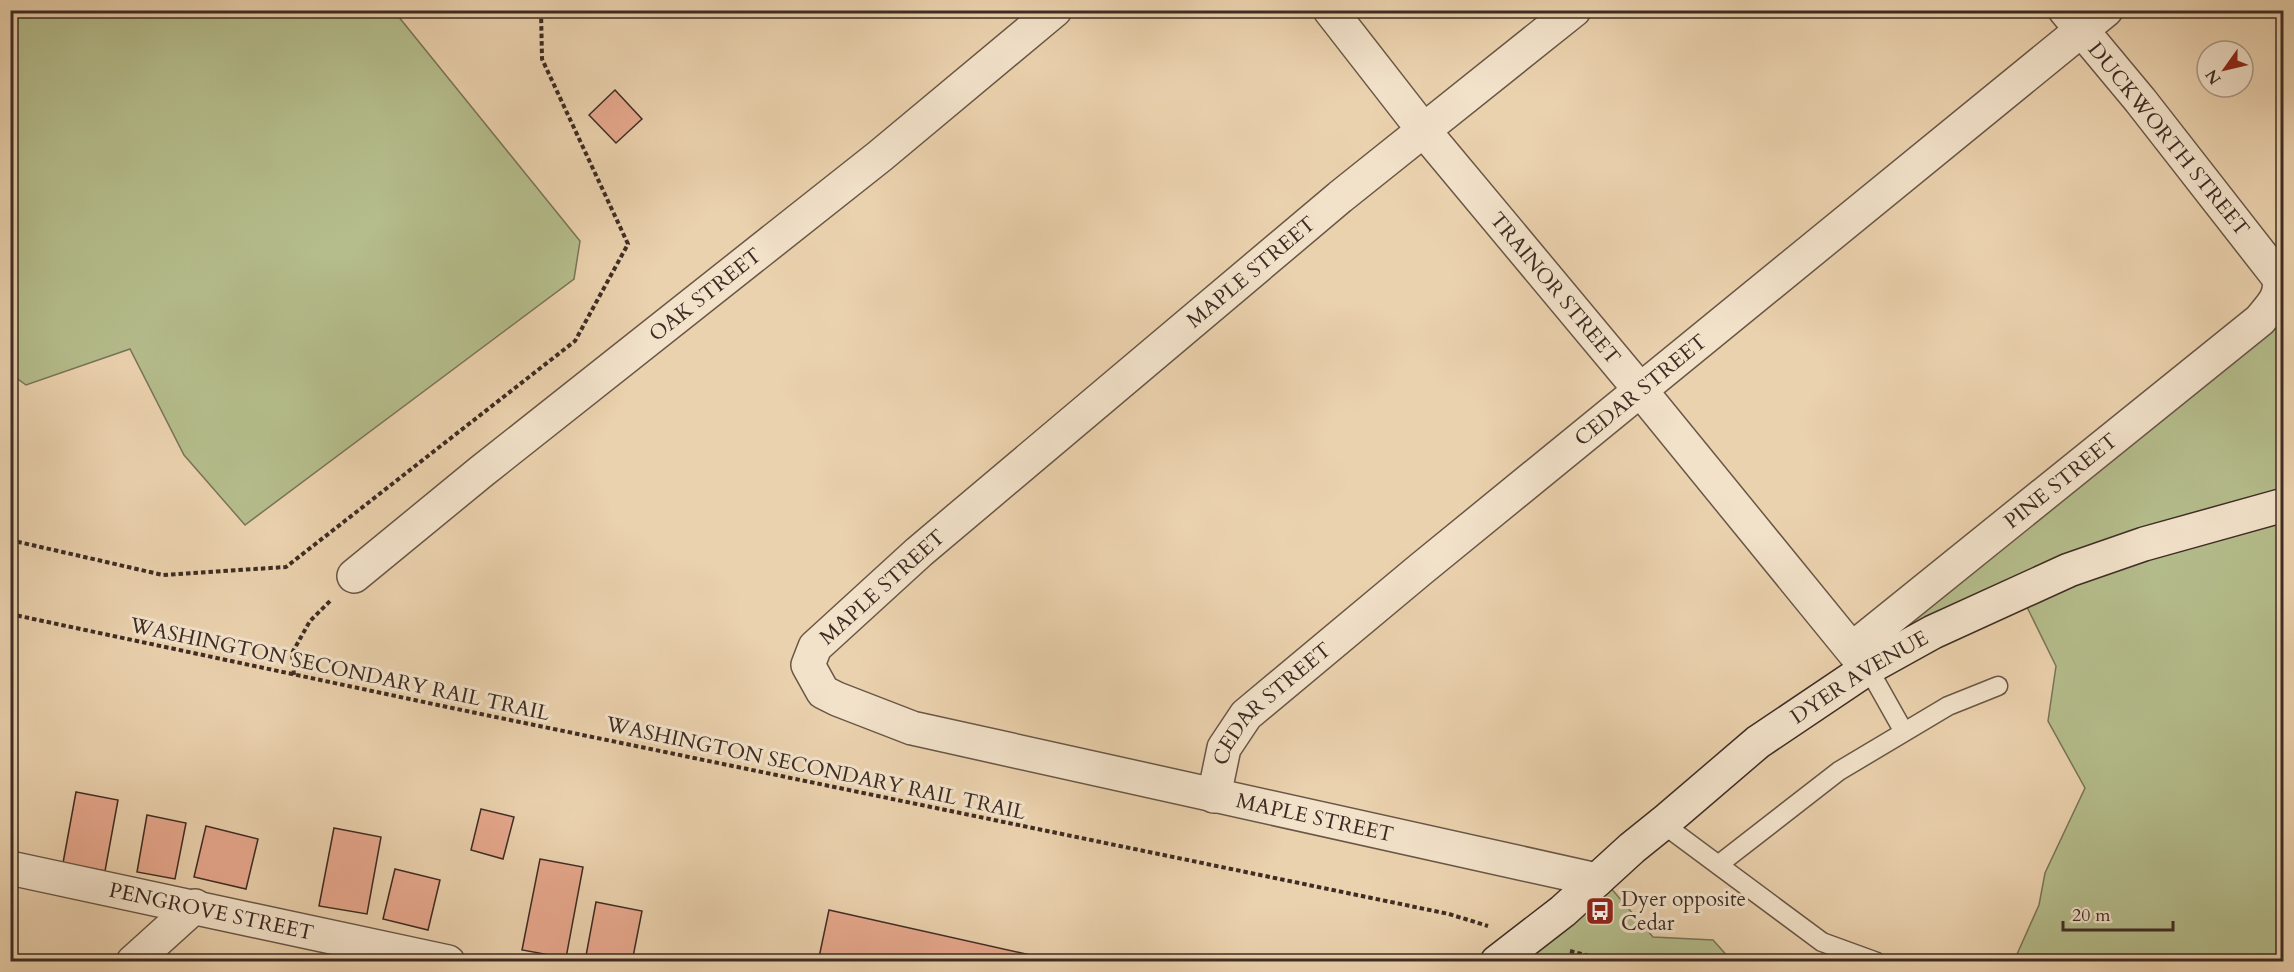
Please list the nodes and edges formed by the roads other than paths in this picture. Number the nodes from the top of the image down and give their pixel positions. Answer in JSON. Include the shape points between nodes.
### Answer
{"nodes":[{"id":1,"x":1055,"y":10,"type":"edge"},
{"id":2,"x":1330,"y":10,"type":"edge"},
{"id":3,"x":1574,"y":10,"type":"edge"},
{"id":4,"x":2084,"y":17,"type":"edge"},
{"id":5,"x":1425,"y":132,"type":"junction"},
{"id":6,"x":2276,"y":301,"type":"joint"},
{"id":7,"x":1641,"y":391,"type":"junction"},
{"id":8,"x":2283,"y":505,"type":"edge"},
{"id":9,"x":354,"y":576,"type":"road end"},
{"id":10,"x":1860,"y":659,"type":"junction"},
{"id":11,"x":1998,"y":686,"type":"dead end"},
{"id":12,"x":1904,"y":732,"type":"junction"},
{"id":13,"x":1214,"y":796,"type":"junction"},
{"id":14,"x":1663,"y":824,"type":"junction"},
{"id":15,"x":1718,"y":865,"type":"junction"},
{"id":16,"x":10,"y":868,"type":"edge"},
{"id":17,"x":1597,"y":880,"type":"junction"},
{"id":18,"x":195,"y":906,"type":"junction"},
{"id":19,"x":133,"y":962,"type":"edge"},
{"id":20,"x":448,"y":962,"type":"edge"},
{"id":21,"x":1497,"y":962,"type":"edge"},
{"id":22,"x":1877,"y":962,"type":"edge"}],
"edges":[{"from":1,"to":9,"type":"street","name":"OAK STREET","via":[[880,156]]},
{"from":2,"to":5,"type":"street","name":"TRAINOR STREET"},
{"from":3,"to":5,"type":"street","name":"MAPLE STREET"},
{"from":4,"to":6,"type":"street","name":"DUCKWORTH STREET","via":[[2140,100],[2279,278],[2281,289]]},
{"from":4,"to":7,"type":"street","name":"CEDAR STREET"},
{"from":5,"to":7,"type":"street","name":"TRAINOR STREET"},
{"from":5,"to":13,"type":"street","name":"MAPLE STREET","via":[[1340,196],[919,552],[815,647],[808,665],[823,692],[912,728]]},
{"from":6,"to":10,"type":"street","name":"PINE STREET","via":[[2260,320]]},
{"from":7,"to":10,"type":"street","name":"TRAINOR STREET"},
{"from":7,"to":13,"type":"street","name":"CEDAR STREET","via":[[1246,715],[1224,748]]},
{"from":8,"to":10,"type":"street","name":"DYER AVENUE","via":[[2144,544],[2069,570],[1933,632]]},
{"from":10,"to":12,"type":"lane"},
{"from":10,"to":14,"type":"street","name":"DYER AVENUE"},
{"from":11,"to":12,"type":"lane","via":[[1948,705]]},
{"from":12,"to":15,"type":"lane","via":[[1839,771]]},
{"from":13,"to":17,"type":"street","name":"MAPLE STREET"},
{"from":14,"to":15,"type":"lane"},
{"from":14,"to":17,"type":"street","name":"DYER AVENUE"},
{"from":15,"to":22,"type":"lane","via":[[1822,942]]},
{"from":16,"to":18,"type":"street","name":"PENGROVE STREET"},
{"from":17,"to":21,"type":"street","name":"DYER AVENUE"},
{"from":18,"to":19,"type":"street"},
{"from":18,"to":20,"type":"street","name":"PENGROVE STREET"}]}
